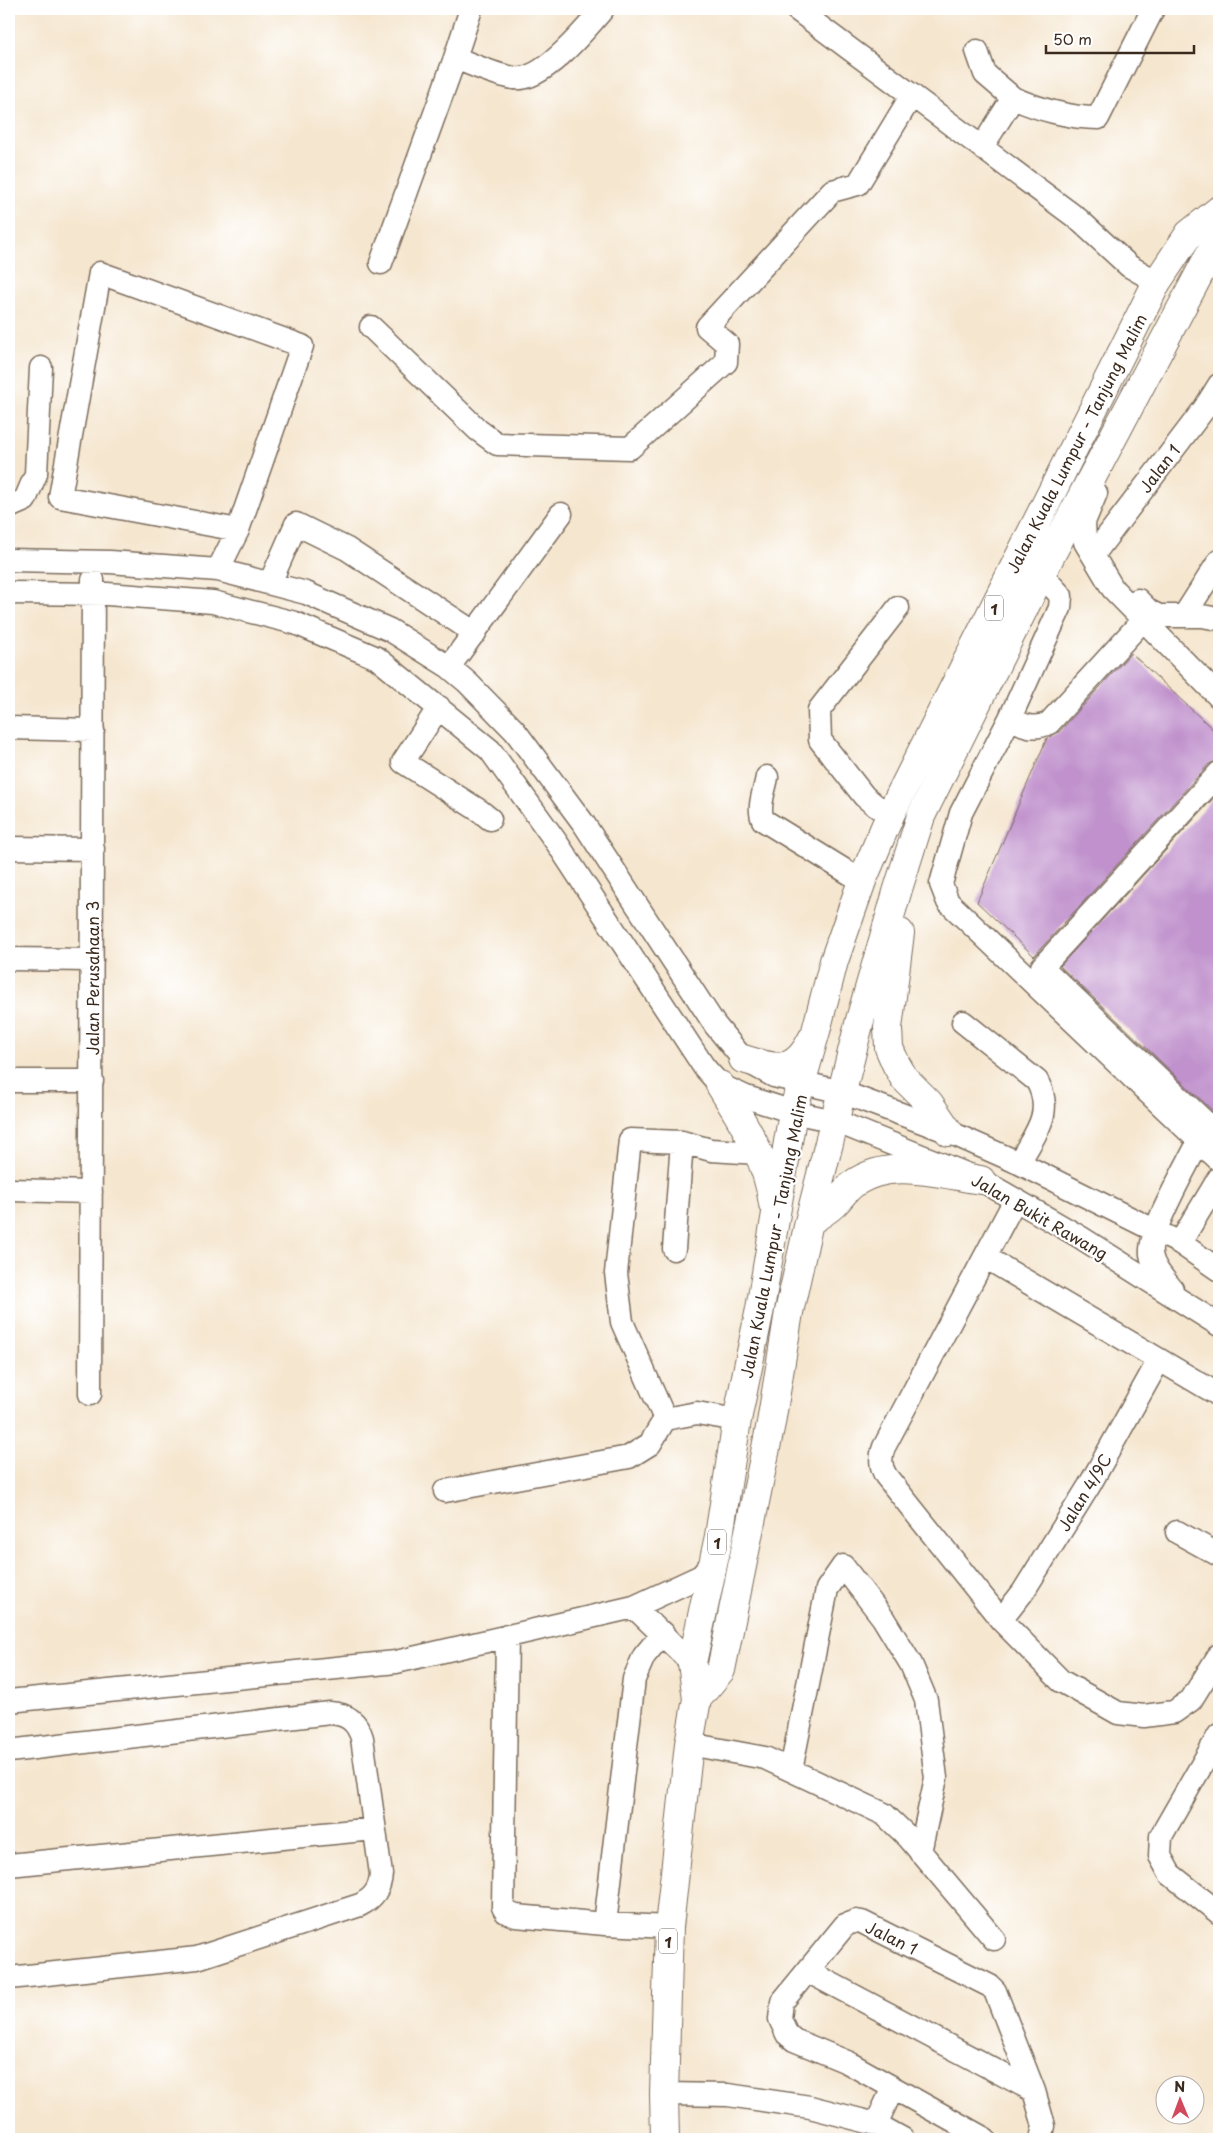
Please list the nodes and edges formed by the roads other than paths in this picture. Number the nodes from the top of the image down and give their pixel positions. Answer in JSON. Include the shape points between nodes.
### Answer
{"nodes":[{"id":1,"x":471,"y":9,"type":"edge"},
{"id":2,"x":603,"y":9,"type":"edge"},
{"id":3,"x":796,"y":9,"type":"edge"},
{"id":4,"x":1153,"y":9,"type":"edge"},
{"id":5,"x":977,"y":52,"type":"dead end"},
{"id":6,"x":455,"y":58,"type":"junction"},
{"id":7,"x":912,"y":95,"type":"junction"},
{"id":8,"x":1012,"y":98,"type":"junction"},
{"id":9,"x":982,"y":147,"type":"junction"},
{"id":10,"x":1219,"y":210,"type":"edge"},
{"id":11,"x":1219,"y":233,"type":"edge"},
{"id":12,"x":381,"y":263,"type":"dead end"},
{"id":13,"x":1157,"y":282,"type":"junction"},
{"id":14,"x":371,"y":327,"type":"dead end"},
{"id":15,"x":41,"y":368,"type":"dead end"},
{"id":16,"x":1219,"y":385,"type":"edge"},
{"id":17,"x":1133,"y":400,"type":"junction"},
{"id":18,"x":1212,"y":414,"type":"edge"},
{"id":19,"x":9,"y":507,"type":"edge"},
{"id":20,"x":561,"y":514,"type":"dead end"},
{"id":21,"x":9,"y":515,"type":"edge"},
{"id":22,"x":1084,"y":522,"type":"junction"},
{"id":23,"x":238,"y":530,"type":"junction"},
{"id":24,"x":1098,"y":550,"type":"junction"},
{"id":25,"x":9,"y":560,"type":"edge"},
{"id":26,"x":93,"y":562,"type":"junction"},
{"id":27,"x":1219,"y":562,"type":"edge"},
{"id":28,"x":218,"y":570,"type":"junction"},
{"id":29,"x":1041,"y":574,"type":"junction"},
{"id":30,"x":270,"y":583,"type":"junction"},
{"id":31,"x":9,"y":593,"type":"edge"},
{"id":32,"x":94,"y":594,"type":"junction"},
{"id":33,"x":898,"y":608,"type":"dead end"},
{"id":34,"x":1184,"y":616,"type":"junction"},
{"id":35,"x":1219,"y":619,"type":"edge"},
{"id":36,"x":1143,"y":620,"type":"junction"},
{"id":37,"x":474,"y":632,"type":"junction"},
{"id":38,"x":449,"y":667,"type":"junction"},
{"id":39,"x":1219,"y":696,"type":"edge"},
{"id":40,"x":439,"y":707,"type":"junction"},
{"id":41,"x":1010,"y":718,"type":"junction"},
{"id":42,"x":9,"y":728,"type":"edge"},
{"id":43,"x":93,"y":730,"type":"junction"},
{"id":44,"x":1219,"y":773,"type":"edge"},
{"id":45,"x":768,"y":777,"type":"dead end"},
{"id":46,"x":557,"y":788,"type":"junction"},
{"id":47,"x":531,"y":808,"type":"junction"},
{"id":48,"x":891,"y":813,"type":"junction"},
{"id":49,"x":921,"y":816,"type":"junction"},
{"id":50,"x":490,"y":820,"type":"dead end"},
{"id":51,"x":9,"y":848,"type":"edge"},
{"id":52,"x":92,"y":849,"type":"junction"},
{"id":53,"x":862,"y":881,"type":"junction"},
{"id":54,"x":9,"y":960,"type":"edge"},
{"id":55,"x":92,"y":960,"type":"junction"},
{"id":56,"x":963,"y":1022,"type":"dead end"},
{"id":57,"x":816,"y":1031,"type":"junction"},
{"id":58,"x":743,"y":1059,"type":"junction"},
{"id":59,"x":9,"y":1081,"type":"edge"},
{"id":60,"x":92,"y":1081,"type":"junction"},
{"id":61,"x":803,"y":1082,"type":"junction"},
{"id":62,"x":720,"y":1084,"type":"junction"},
{"id":63,"x":842,"y":1092,"type":"junction"},
{"id":64,"x":793,"y":1112,"type":"junction"},
{"id":65,"x":835,"y":1121,"type":"junction"},
{"id":66,"x":949,"y":1132,"type":"junction"},
{"id":67,"x":682,"y":1142,"type":"junction"},
{"id":68,"x":1209,"y":1151,"type":"edge"},
{"id":69,"x":758,"y":1153,"type":"junction"},
{"id":70,"x":1019,"y":1163,"type":"junction"},
{"id":71,"x":1219,"y":1178,"type":"edge"},
{"id":72,"x":981,"y":1180,"type":"junction"},
{"id":73,"x":9,"y":1190,"type":"edge"},
{"id":74,"x":91,"y":1192,"type":"junction"},
{"id":75,"x":1015,"y":1200,"type":"junction"},
{"id":76,"x":775,"y":1222,"type":"junction"},
{"id":77,"x":809,"y":1222,"type":"junction"},
{"id":78,"x":1155,"y":1231,"type":"junction"},
{"id":79,"x":1180,"y":1243,"type":"junction"},
{"id":80,"x":674,"y":1249,"type":"dead end"},
{"id":81,"x":985,"y":1257,"type":"junction"},
{"id":82,"x":1219,"y":1270,"type":"edge"},
{"id":83,"x":1181,"y":1300,"type":"junction"},
{"id":84,"x":1219,"y":1325,"type":"edge"},
{"id":85,"x":1160,"y":1360,"type":"junction"},
{"id":86,"x":90,"y":1394,"type":"dead end"},
{"id":87,"x":1219,"y":1394,"type":"edge"},
{"id":88,"x":665,"y":1419,"type":"junction"},
{"id":89,"x":737,"y":1420,"type":"junction"},
{"id":90,"x":445,"y":1491,"type":"dead end"},
{"id":91,"x":1177,"y":1532,"type":"dead end"},
{"id":92,"x":1219,"y":1555,"type":"edge"},
{"id":93,"x":712,"y":1563,"type":"junction"},
{"id":94,"x":634,"y":1608,"type":"junction"},
{"id":95,"x":1001,"y":1620,"type":"junction"},
{"id":96,"x":663,"y":1633,"type":"junction"},
{"id":97,"x":508,"y":1636,"type":"junction"},
{"id":98,"x":1219,"y":1655,"type":"edge"},
{"id":99,"x":692,"y":1662,"type":"junction"},
{"id":100,"x":697,"y":1699,"type":"junction"},
{"id":101,"x":9,"y":1701,"type":"edge"},
{"id":102,"x":1219,"y":1735,"type":"edge"},
{"id":103,"x":689,"y":1744,"type":"junction"},
{"id":104,"x":9,"y":1751,"type":"edge"},
{"id":105,"x":791,"y":1770,"type":"junction"},
{"id":106,"x":374,"y":1829,"type":"junction"},
{"id":107,"x":920,"y":1852,"type":"junction"},
{"id":108,"x":9,"y":1865,"type":"edge"},
{"id":109,"x":1219,"y":1913,"type":"edge"},
{"id":110,"x":605,"y":1924,"type":"junction"},
{"id":111,"x":669,"y":1927,"type":"junction"},
{"id":112,"x":994,"y":1939,"type":"dead end"},
{"id":113,"x":809,"y":1972,"type":"junction"},
{"id":114,"x":9,"y":1978,"type":"edge"},
{"id":115,"x":893,"y":2088,"type":"junction"},
{"id":116,"x":1034,"y":2091,"type":"junction"},
{"id":117,"x":664,"y":2094,"type":"junction"},
{"id":118,"x":876,"y":2124,"type":"junction"},
{"id":119,"x":665,"y":2139,"type":"edge"},
{"id":120,"x":903,"y":2139,"type":"edge"},
{"id":121,"x":985,"y":2139,"type":"edge"},
{"id":122,"x":1041,"y":2139,"type":"edge"}],
"edges":[{"from":1,"to":6,"type":"street"},
{"from":2,"to":6,"type":"street","via":[[573,44],[530,77],[515,78]]},
{"from":3,"to":7,"type":"street"},
{"from":4,"to":8,"type":"street","via":[[1098,118],[1082,118]]},
{"from":5,"to":8,"type":"street","via":[[985,74]]},
{"from":6,"to":12,"type":"street"},
{"from":7,"to":9,"type":"street"},
{"from":7,"to":14,"type":"street","via":[[858,184],[832,191],[708,326],[727,344],[726,362],[630,448],[497,444],[478,430]]},
{"from":8,"to":9,"type":"street"},
{"from":9,"to":13,"type":"street","via":[[1078,219],[1129,266]]},
{"from":10,"to":13,"type":"main road","name":"Jalan Kuala Lumpur - Tanjung Malim","number":"1","via":[[1189,234]]},
{"from":11,"to":17,"type":"main road","name":"Jalan Kuala Lumpur - Tanjung Malim","number":"1"},
{"from":13,"to":48,"type":"main road","name":"Jalan Kuala Lumpur - Tanjung Malim","number":"1"},
{"from":15,"to":19,"type":"street","via":[[36,474],[25,500]]},
{"from":16,"to":18,"type":"street","name":"Jalan 1"},
{"from":17,"to":22,"type":"street","via":[[1121,448],[1097,490]]},
{"from":17,"to":29,"type":"main road","name":"Jalan Kuala Lumpur - Tanjung Malim","number":"1"},
{"from":18,"to":24,"type":"street","name":"Jalan 1"},
{"from":19,"to":21,"type":"street"},
{"from":20,"to":37,"type":"street"},
{"from":22,"to":24,"type":"street"},
{"from":22,"to":36,"type":"street","via":[[1084,542],[1113,590]]},
{"from":23,"to":23,"type":"street","via":[[60,497],[100,273],[302,346]]},
{"from":23,"to":28,"type":"street"},
{"from":24,"to":34,"type":"street","via":[[1106,568],[1149,611],[1159,616]]},
{"from":25,"to":26,"type":"street"},
{"from":26,"to":28,"type":"street"},
{"from":26,"to":32,"type":"street","name":"Jalan Perusahaan 3"},
{"from":27,"to":34,"type":"street"},
{"from":28,"to":30,"type":"street"},
{"from":29,"to":41,"type":"street","via":[[1061,596],[1060,608]]},
{"from":29,"to":49,"type":"main road","name":"Jalan Kuala Lumpur - Tanjung Malim","number":"1"},
{"from":30,"to":37,"type":"street","via":[[296,524],[347,549]]},
{"from":30,"to":38,"type":"street","via":[[306,593],[390,630]]},
{"from":31,"to":32,"type":"street"},
{"from":32,"to":40,"type":"street","via":[[213,602],[295,623],[377,658]]},
{"from":32,"to":43,"type":"street","name":"Jalan Perusahaan 3"},
{"from":33,"to":48,"type":"street","via":[[819,710],[820,740],[864,796]]},
{"from":34,"to":35,"type":"street"},
{"from":36,"to":39,"type":"street"},
{"from":36,"to":41,"type":"street","via":[[1049,723],[1028,727]]},
{"from":37,"to":38,"type":"street"},
{"from":38,"to":46,"type":"street","via":[[515,731]]},
{"from":40,"to":47,"type":"street","via":[[490,750]]},
{"from":40,"to":50,"type":"street","via":[[403,762],[480,810]]},
{"from":41,"to":68,"type":"street","via":[[961,813],[941,884],[948,902]]},
{"from":42,"to":43,"type":"street"},
{"from":43,"to":52,"type":"street","name":"Jalan Perusahaan 3"},
{"from":44,"to":68,"type":"street","via":[[1042,967],[1205,1122]]},
{"from":45,"to":53,"type":"street","via":[[760,814],[763,820]]},
{"from":46,"to":47,"type":"street"},
{"from":46,"to":58,"type":"street","via":[[715,1025]]},
{"from":47,"to":62,"type":"street","via":[[704,1067]]},
{"from":48,"to":53,"type":"main road","name":"Jalan Kuala Lumpur - Tanjung Malim","number":"1"},
{"from":49,"to":63,"type":"main road","name":"Jalan Kuala Lumpur - Tanjung Malim","number":"1"},
{"from":49,"to":66,"type":"main road","via":[[896,958],[888,1028],[889,1048],[904,1078],[930,1103]]},
{"from":51,"to":52,"type":"street"},
{"from":52,"to":55,"type":"street","name":"Jalan Perusahaan 3"},
{"from":53,"to":57,"type":"main road","name":"Jalan Kuala Lumpur - Tanjung Malim","number":"1","via":[[834,960]]},
{"from":54,"to":55,"type":"street"},
{"from":55,"to":60,"type":"street","name":"Jalan Perusahaan 3"},
{"from":56,"to":70,"type":"street","via":[[1037,1081],[1042,1090],[1044,1116]]},
{"from":57,"to":58,"type":"main road","via":[[805,1053],[795,1063],[774,1067]]},
{"from":57,"to":61,"type":"main road","name":"Jalan Kuala Lumpur - Tanjung Malim","number":"1"},
{"from":58,"to":61,"type":"street","name":"Jalan Bukit Rawang","via":[[774,1076]]},
{"from":59,"to":60,"type":"street"},
{"from":60,"to":74,"type":"street","name":"Jalan Perusahaan 3"},
{"from":61,"to":63,"type":"street","name":"Jalan Bukit Rawang"},
{"from":61,"to":64,"type":"main road","name":"Jalan Kuala Lumpur - Tanjung Malim","number":"1"},
{"from":62,"to":64,"type":"street","name":"Jalan Bukit Rawang","via":[[746,1097]]},
{"from":62,"to":69,"type":"main road"},
{"from":63,"to":65,"type":"main road","name":"Jalan Kuala Lumpur - Tanjung Malim","number":"1"},
{"from":63,"to":66,"type":"street","name":"Jalan Bukit Rawang"},
{"from":64,"to":65,"type":"street","name":"Jalan Bukit Rawang"},
{"from":64,"to":76,"type":"main road","name":"Jalan Kuala Lumpur - Tanjung Malim","number":"1"},
{"from":65,"to":72,"type":"street","name":"Jalan Bukit Rawang"},
{"from":65,"to":77,"type":"main road","name":"Jalan Kuala Lumpur - Tanjung Malim","number":"1"},
{"from":66,"to":70,"type":"street","name":"Jalan Bukit Rawang"},
{"from":67,"to":69,"type":"street","via":[[711,1150]]},
{"from":67,"to":80,"type":"street"},
{"from":67,"to":88,"type":"street","via":[[630,1140],[616,1273],[622,1322]]},
{"from":68,"to":78,"type":"street"},
{"from":69,"to":76,"type":"main road","via":[[766,1172]]},
{"from":70,"to":78,"type":"street","name":"Jalan Bukit Rawang"},
{"from":71,"to":79,"type":"street"},
{"from":72,"to":75,"type":"street","name":"Jalan Bukit Rawang"},
{"from":72,"to":77,"type":"main road","via":[[920,1170],[882,1170],[855,1182],[835,1203]]},
{"from":73,"to":74,"type":"street"},
{"from":74,"to":86,"type":"street","name":"Jalan Perusahaan 3"},
{"from":75,"to":81,"type":"street"},
{"from":75,"to":83,"type":"street","name":"Jalan Bukit Rawang"},
{"from":76,"to":89,"type":"main road","name":"Jalan Kuala Lumpur - Tanjung Malim","number":"1"},
{"from":77,"to":100,"type":"main road","name":"Jalan Kuala Lumpur - Tanjung Malim","number":"1","via":[[721,1670]]},
{"from":78,"to":79,"type":"street","name":"Jalan Bukit Rawang"},
{"from":78,"to":83,"type":"street","via":[[1150,1253],[1157,1271]]},
{"from":79,"to":82,"type":"street","name":"Jalan Bukit Rawang"},
{"from":81,"to":85,"type":"street"},
{"from":81,"to":95,"type":"street","via":[[884,1447],[881,1462],[886,1476]]},
{"from":83,"to":84,"type":"street","name":"Jalan Bukit Rawang"},
{"from":85,"to":87,"type":"street"},
{"from":85,"to":95,"type":"street","name":"Jalan 4/9C","via":[[1089,1486],[1023,1592]]},
{"from":88,"to":89,"type":"street","via":[[697,1413]]},
{"from":88,"to":90,"type":"street","via":[[650,1444],[628,1457]]},
{"from":89,"to":93,"type":"main road","name":"Jalan Kuala Lumpur - Tanjung Malim","number":"1"},
{"from":91,"to":92,"type":"street"},
{"from":93,"to":94,"type":"street","via":[[701,1576]]},
{"from":93,"to":99,"type":"main road","name":"Jalan Kuala Lumpur - Tanjung Malim","number":"1"},
{"from":94,"to":96,"type":"street"},
{"from":94,"to":97,"type":"street"},
{"from":95,"to":98,"type":"street","via":[[1061,1681],[1118,1712],[1144,1716],[1174,1712],[1191,1700]]},
{"from":96,"to":99,"type":"street"},
{"from":96,"to":110,"type":"street","via":[[644,1656],[634,1679]]},
{"from":97,"to":101,"type":"street","via":[[396,1662]]},
{"from":97,"to":110,"type":"street","via":[[503,1907],[516,1916]]},
{"from":99,"to":100,"type":"main road","name":"Jalan Kuala Lumpur - Tanjung Malim","number":"1"},
{"from":100,"to":103,"type":"main road","name":"Jalan Kuala Lumpur - Tanjung Malim","number":"1"},
{"from":102,"to":109,"type":"street","via":[[1160,1836],[1160,1856],[1170,1874]]},
{"from":103,"to":105,"type":"street","via":[[765,1758]]},
{"from":103,"to":111,"type":"main road","name":"Jalan Kuala Lumpur - Tanjung Malim","number":"1"},
{"from":104,"to":106,"type":"street","via":[[339,1713],[355,1722],[360,1729]]},
{"from":105,"to":107,"type":"street","via":[[884,1814]]},
{"from":105,"to":107,"type":"street","via":[[827,1589],[842,1566],[883,1618],[911,1664],[926,1700],[936,1778]]},
{"from":106,"to":108,"type":"street"},
{"from":106,"to":114,"type":"street","via":[[380,1882],[374,1896],[360,1905],[198,1958]]},
{"from":107,"to":112,"type":"street"},
{"from":110,"to":111,"type":"street"},
{"from":111,"to":117,"type":"main road","name":"Jalan Kuala Lumpur - Tanjung Malim","number":"1"},
{"from":113,"to":115,"type":"street","name":"Jalan 1","via":[[782,2002],[780,2019],[787,2034]]},
{"from":113,"to":116,"type":"street"},
{"from":113,"to":116,"type":"street","name":"Jalan 1","via":[[845,1925],[856,1921],[990,1986],[997,1995]]},
{"from":115,"to":118,"type":"street"},
{"from":115,"to":121,"type":"street","name":"Jalan 1"},
{"from":116,"to":122,"type":"street","name":"Jalan 1","via":[[1044,2126]]},
{"from":117,"to":118,"type":"street","via":[[728,2095],[792,2104]]},
{"from":117,"to":119,"type":"main road","name":"Jalan Kuala Lumpur - Tanjung Malim","number":"1"},
{"from":118,"to":120,"type":"street"}]}
